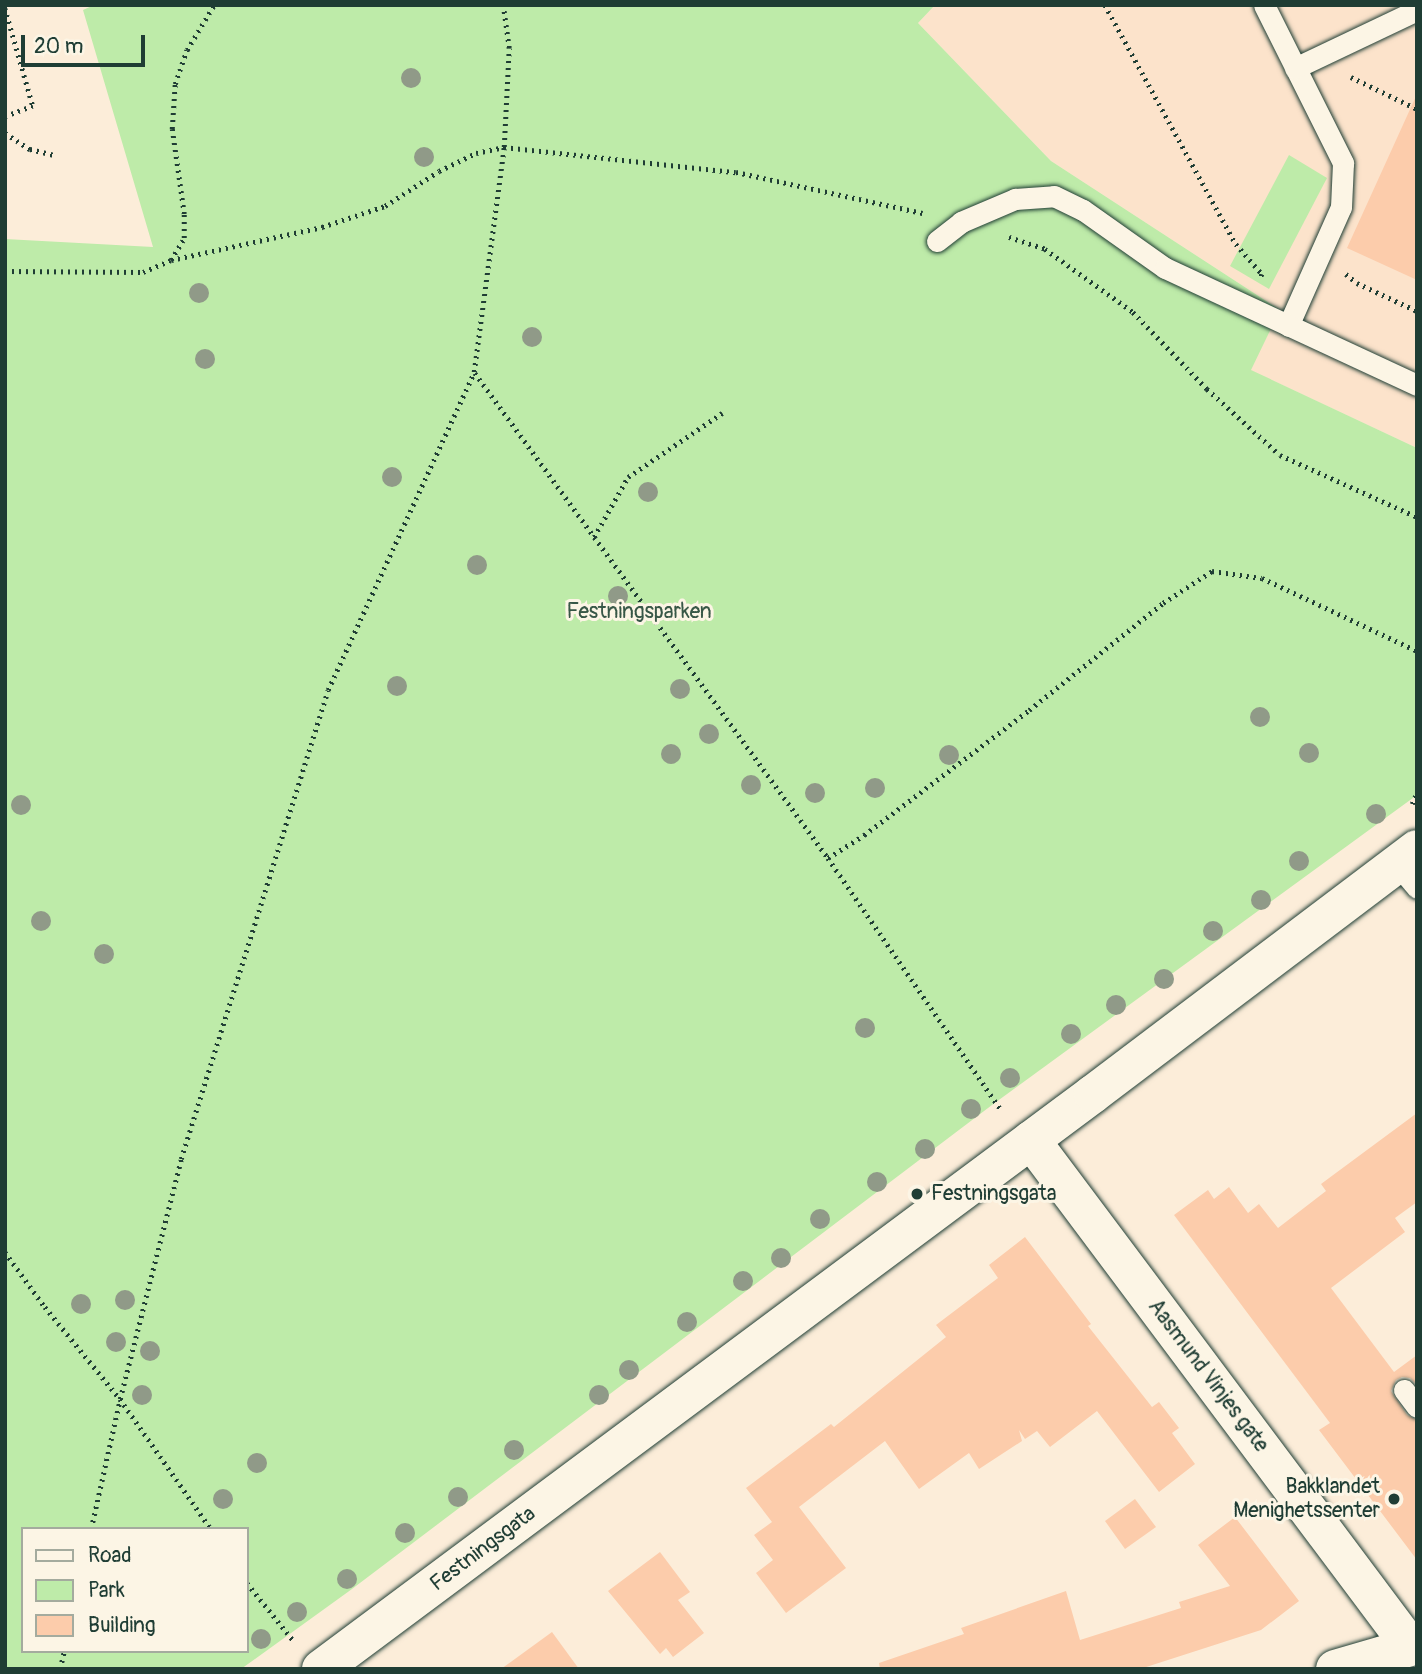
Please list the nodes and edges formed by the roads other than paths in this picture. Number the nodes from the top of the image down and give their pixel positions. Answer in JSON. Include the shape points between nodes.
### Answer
{"nodes":[{"id":1,"x":1264,"y":5,"type":"edge"},
{"id":2,"x":1417,"y":10,"type":"edge"},
{"id":3,"x":1295,"y":68,"type":"junction"},
{"id":4,"x":937,"y":241,"type":"dead end"},
{"id":5,"x":1288,"y":326,"type":"junction"},
{"id":6,"x":1417,"y":385,"type":"edge"},
{"id":7,"x":1410,"y":867,"type":"edge"},
{"id":8,"x":1031,"y":1140,"type":"junction"},
{"id":9,"x":1404,"y":1390,"type":"dead end"},
{"id":10,"x":1417,"y":1408,"type":"edge"},
{"id":11,"x":1413,"y":1645,"type":"edge"},
{"id":12,"x":321,"y":1669,"type":"edge"},
{"id":13,"x":1335,"y":1669,"type":"edge"}],
"edges":[{"from":1,"to":3,"type":"lane"},
{"from":2,"to":3,"type":"lane"},
{"from":3,"to":5,"type":"lane","via":[[1343,163],[1341,207]]},
{"from":4,"to":5,"type":"lane","via":[[961,222],[1015,199],[1054,196],[1083,210],[1165,268]]},
{"from":5,"to":6,"type":"lane"},
{"from":7,"to":8,"type":"main road","name":"Festningsgata"},
{"from":8,"to":11,"type":"main road","name":"Aasmund Vinjes gate"},
{"from":8,"to":12,"type":"main road","name":"Festningsgata"},
{"from":9,"to":10,"type":"lane"},
{"from":11,"to":13,"type":"main road"}]}
